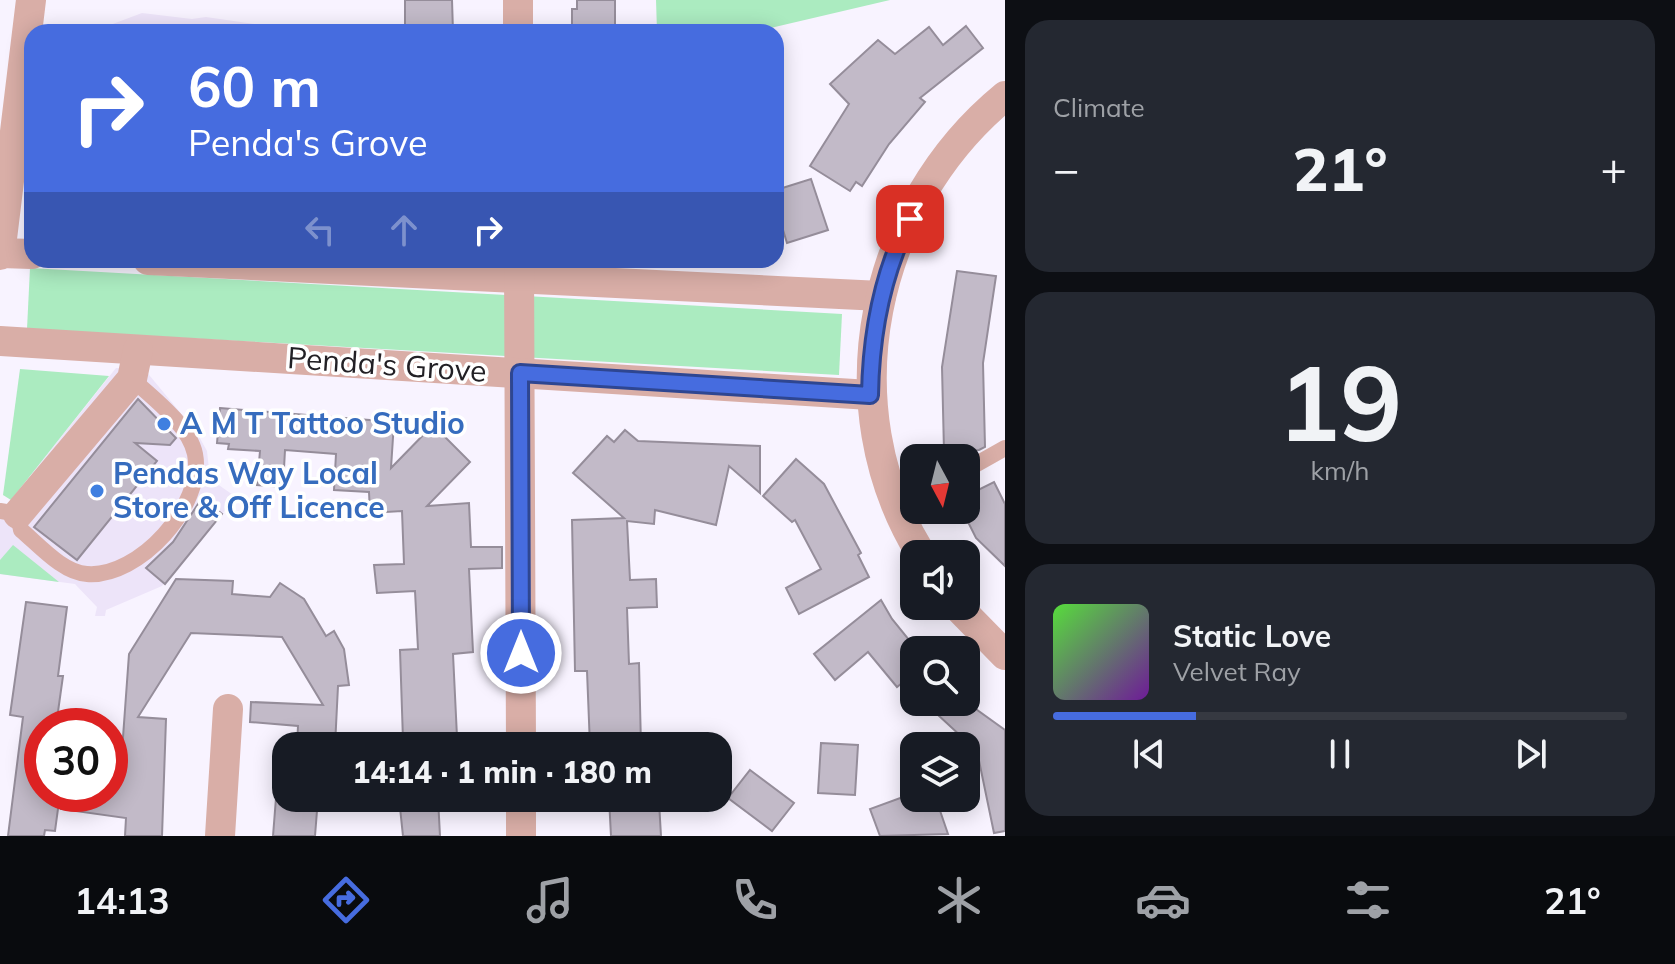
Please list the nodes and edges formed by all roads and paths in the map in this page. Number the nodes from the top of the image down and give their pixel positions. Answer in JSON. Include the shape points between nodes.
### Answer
{"nodes":[{"id":1,"x":31,"y":0,"type":"edge"},
{"id":2,"x":518,"y":0,"type":"edge"},
{"id":3,"x":30,"y":24,"type":"edge"},
{"id":4,"x":518,"y":24,"type":"edge"},
{"id":5,"x":24,"y":90,"type":"edge"},
{"id":6,"x":1005,"y":96,"type":"edge"},
{"id":7,"x":0,"y":254,"type":"edge"},
{"id":8,"x":24,"y":254,"type":"edge"},
{"id":9,"x":477,"y":268,"type":"edge"},
{"id":10,"x":519,"y":269,"type":"edge"},
{"id":11,"x":881,"y":296,"type":"junction"},
{"id":12,"x":0,"y":341,"type":"edge"},
{"id":13,"x":135,"y":364,"type":"junction"},
{"id":14,"x":520,"y":373,"type":"junction"},
{"id":15,"x":870,"y":395,"type":"junction"},
{"id":16,"x":1005,"y":448,"type":"edge"},
{"id":17,"x":980,"y":462,"type":"edge"},
{"id":18,"x":900,"y":492,"type":"edge"},
{"id":19,"x":9,"y":513,"type":"edge"},
{"id":20,"x":971,"y":620,"type":"edge"},
{"id":21,"x":1005,"y":655,"type":"edge"},
{"id":22,"x":228,"y":709,"type":"dead end"},
{"id":23,"x":521,"y":732,"type":"edge"},
{"id":24,"x":521,"y":812,"type":"edge"},
{"id":25,"x":220,"y":836,"type":"edge"},
{"id":26,"x":521,"y":836,"type":"edge"}],
"edges":[{"from":1,"to":3,"type":"street"},
{"from":2,"to":4,"type":"street"},
{"from":5,"to":7,"type":"street"},
{"from":6,"to":11,"type":"street","via":[[935,175],[903,234]]},
{"from":7,"to":8,"type":"street"},
{"from":9,"to":10,"type":"street"},
{"from":10,"to":11,"type":"street"},
{"from":10,"to":14,"type":"street"},
{"from":11,"to":15,"type":"street"},
{"from":12,"to":13,"type":"street","name":"Penda's Grove"},
{"from":13,"to":14,"type":"street","name":"Penda's Grove"},
{"from":13,"to":19,"type":"street"},
{"from":13,"to":19,"type":"lane","via":[[195,453],[189,501],[150,550],[115,571],[85,575],[67,568],[21,530]]},
{"from":14,"to":15,"type":"street","name":"Penda's Grove"},
{"from":14,"to":23,"type":"street"},
{"from":15,"to":18,"type":"street","via":[[881,459]]},
{"from":16,"to":17,"type":"lane"},
{"from":20,"to":21,"type":"street"},
{"from":22,"to":25,"type":"street"},
{"from":24,"to":26,"type":"street"}]}
